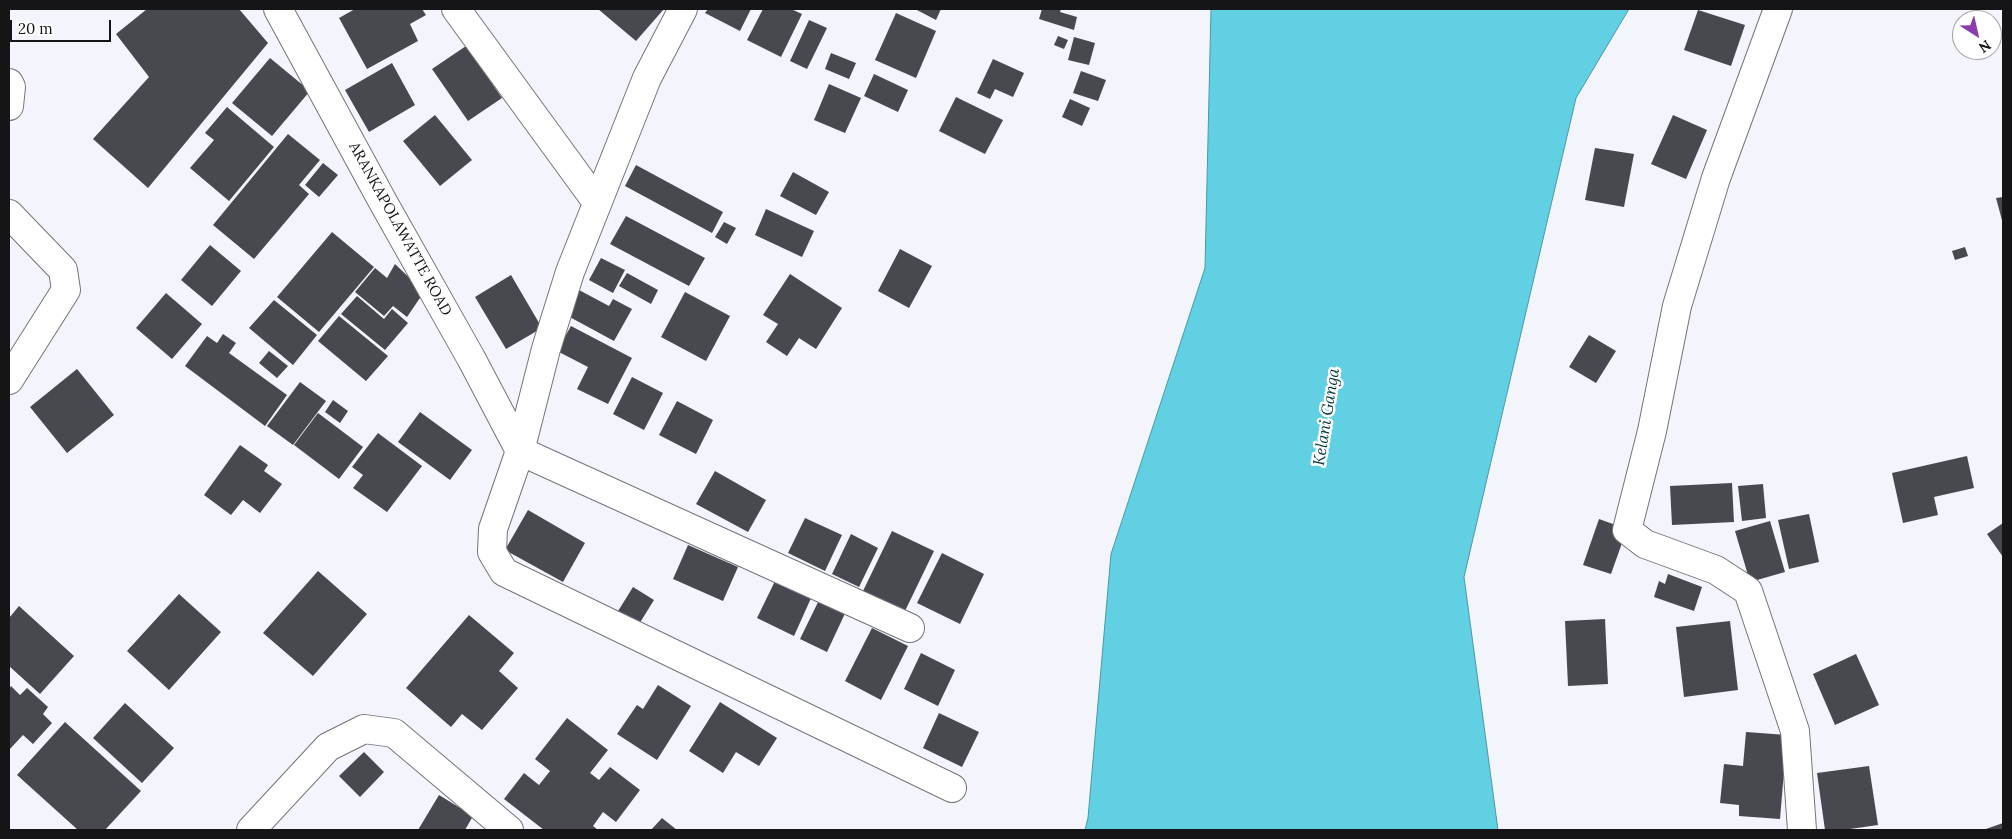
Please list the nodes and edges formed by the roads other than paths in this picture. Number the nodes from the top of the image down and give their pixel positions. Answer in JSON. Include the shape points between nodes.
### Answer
{"nodes":[{"id":1,"x":278,"y":9,"type":"edge"},
{"id":2,"x":456,"y":9,"type":"edge"},
{"id":3,"x":683,"y":9,"type":"edge"},
{"id":4,"x":1778,"y":9,"type":"edge"},
{"id":5,"x":9,"y":84,"type":"edge"},
{"id":6,"x":9,"y":106,"type":"edge"},
{"id":7,"x":596,"y":201,"type":"junction"},
{"id":8,"x":9,"y":214,"type":"edge"},
{"id":9,"x":9,"y":380,"type":"edge"},
{"id":10,"x":520,"y":451,"type":"junction"},
{"id":11,"x":910,"y":628,"type":"dead end"},
{"id":12,"x":952,"y":788,"type":"dead end"},
{"id":13,"x":251,"y":830,"type":"edge"},
{"id":14,"x":509,"y":830,"type":"edge"},
{"id":15,"x":1802,"y":830,"type":"edge"}],
"edges":[{"from":1,"to":10,"type":"street","name":"ARANKAPOLAWATTE ROAD","via":[[472,358]]},
{"from":2,"to":7,"type":"street"},
{"from":3,"to":7,"type":"street","via":[[647,78]]},
{"from":4,"to":15,"type":"street","via":[[1716,178],[1677,306],[1652,431],[1627,530],[1645,544],[1716,570],[1748,591],[1795,731]]},
{"from":5,"to":6,"type":"street"},
{"from":7,"to":10,"type":"street","via":[[546,349]]},
{"from":8,"to":9,"type":"street","via":[[63,270],[66,290]]},
{"from":10,"to":11,"type":"street"},
{"from":10,"to":12,"type":"street","via":[[493,528],[492,552],[504,572]]},
{"from":13,"to":14,"type":"street","via":[[328,747],[364,729],[394,733]]}]}
